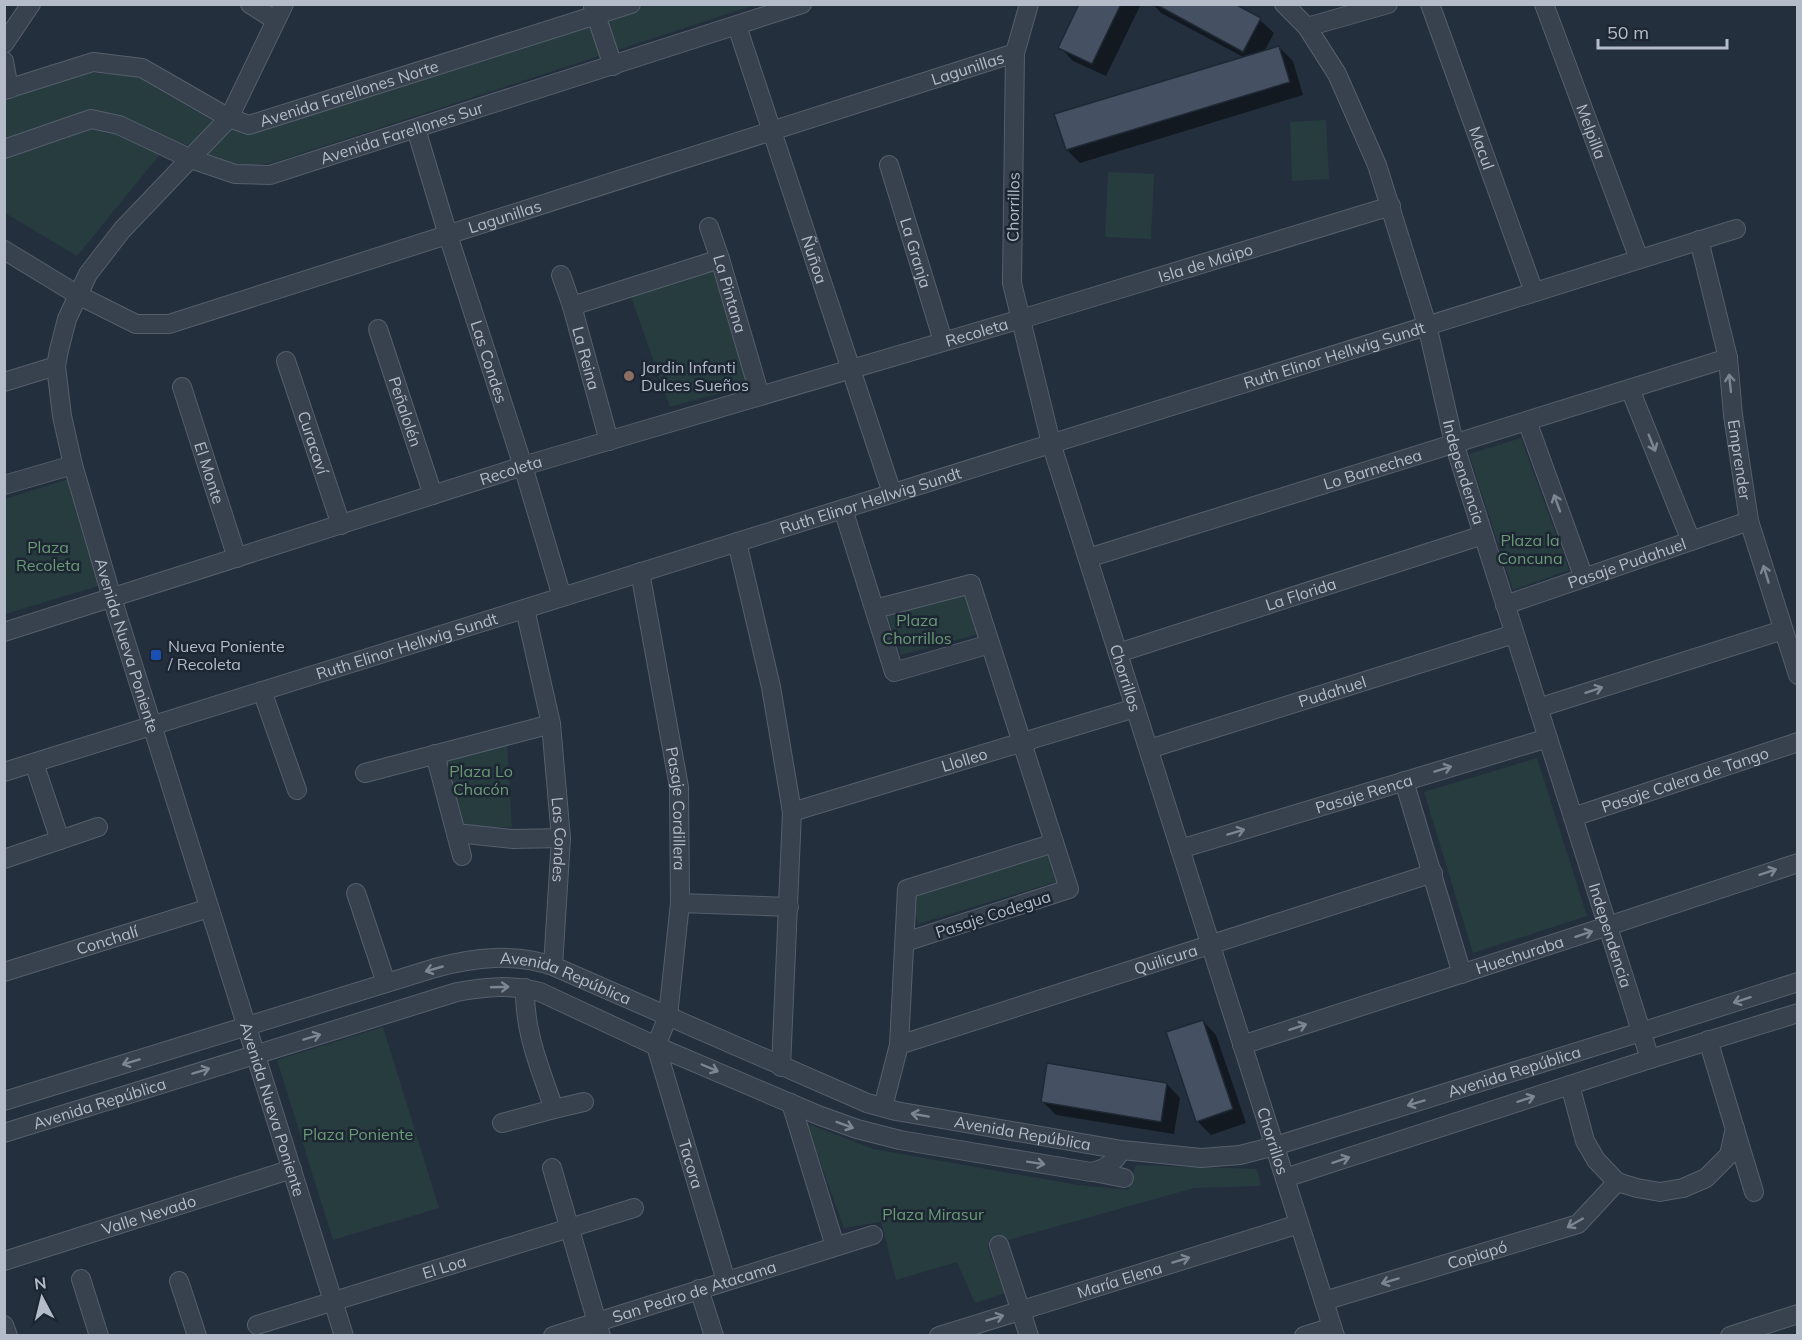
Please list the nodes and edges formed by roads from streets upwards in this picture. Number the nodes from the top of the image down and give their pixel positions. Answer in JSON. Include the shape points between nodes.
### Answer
{"nodes":[{"id":1,"x":31,"y":4,"type":"edge"},
{"id":2,"x":250,"y":4,"type":"edge"},
{"id":3,"x":631,"y":4,"type":"edge"},
{"id":4,"x":802,"y":4,"type":"edge"},
{"id":5,"x":1029,"y":4,"type":"edge"},
{"id":6,"x":1284,"y":4,"type":"edge"},
{"id":7,"x":1388,"y":4,"type":"edge"},
{"id":8,"x":1430,"y":4,"type":"edge"},
{"id":9,"x":1544,"y":4,"type":"edge"},
{"id":10,"x":594,"y":10,"type":"edge"},
{"id":11,"x":280,"y":12,"type":"edge"},
{"id":12,"x":737,"y":26,"type":"junction"},
{"id":13,"x":1307,"y":27,"type":"junction"},
{"id":14,"x":4,"y":44,"type":"edge"},
{"id":15,"x":1015,"y":53,"type":"junction"},
{"id":16,"x":4,"y":61,"type":"edge"},
{"id":17,"x":613,"y":66,"type":"junction"},
{"id":18,"x":7,"y":90,"type":"edge"},
{"id":19,"x":228,"y":118,"type":"junction"},
{"id":20,"x":416,"y":129,"type":"junction"},
{"id":21,"x":772,"y":130,"type":"junction"},
{"id":22,"x":4,"y":149,"type":"edge"},
{"id":23,"x":191,"y":159,"type":"junction"},
{"id":24,"x":889,"y":165,"type":"dead end"},
{"id":25,"x":1390,"y":206,"type":"junction"},
{"id":26,"x":709,"y":227,"type":"dead end"},
{"id":27,"x":1736,"y":229,"type":"dead end"},
{"id":28,"x":448,"y":235,"type":"junction"},
{"id":29,"x":1699,"y":240,"type":"junction"},
{"id":30,"x":4,"y":250,"type":"edge"},
{"id":31,"x":720,"y":259,"type":"junction"},
{"id":32,"x":1639,"y":259,"type":"junction"},
{"id":33,"x":13,"y":263,"type":"edge"},
{"id":34,"x":561,"y":275,"type":"dead end"},
{"id":35,"x":1534,"y":292,"type":"junction"},
{"id":36,"x":78,"y":295,"type":"junction"},
{"id":37,"x":572,"y":306,"type":"junction"},
{"id":38,"x":1022,"y":319,"type":"junction"},
{"id":39,"x":1427,"y":326,"type":"junction"},
{"id":40,"x":378,"y":329,"type":"dead end"},
{"id":41,"x":943,"y":341,"type":"junction"},
{"id":42,"x":1728,"y":358,"type":"junction"},
{"id":43,"x":286,"y":361,"type":"dead end"},
{"id":44,"x":56,"y":366,"type":"junction"},
{"id":45,"x":850,"y":370,"type":"junction"},
{"id":46,"x":4,"y":382,"type":"edge"},
{"id":47,"x":183,"y":387,"type":"dead end"},
{"id":48,"x":1630,"y":389,"type":"junction"},
{"id":49,"x":760,"y":396,"type":"junction"},
{"id":50,"x":1527,"y":421,"type":"junction"},
{"id":51,"x":609,"y":441,"type":"junction"},
{"id":52,"x":1051,"y":443,"type":"junction"},
{"id":53,"x":1454,"y":443,"type":"junction"},
{"id":54,"x":73,"y":465,"type":"junction"},
{"id":55,"x":523,"y":466,"type":"junction"},
{"id":56,"x":4,"y":485,"type":"edge"},
{"id":57,"x":892,"y":493,"type":"junction"},
{"id":58,"x":434,"y":495,"type":"junction"},
{"id":59,"x":843,"y":509,"type":"junction"},
{"id":60,"x":1749,"y":521,"type":"junction"},
{"id":61,"x":341,"y":525,"type":"junction"},
{"id":62,"x":1483,"y":535,"type":"junction"},
{"id":63,"x":1691,"y":541,"type":"junction"},
{"id":64,"x":737,"y":542,"type":"junction"},
{"id":65,"x":237,"y":558,"type":"junction"},
{"id":66,"x":1088,"y":558,"type":"junction"},
{"id":67,"x":640,"y":572,"type":"junction"},
{"id":68,"x":1584,"y":578,"type":"junction"},
{"id":69,"x":112,"y":597,"type":"junction"},
{"id":70,"x":562,"y":597,"type":"junction"},
{"id":71,"x":1505,"y":605,"type":"junction"},
{"id":72,"x":525,"y":609,"type":"junction"},
{"id":73,"x":875,"y":609,"type":"junction"},
{"id":74,"x":1783,"y":630,"type":"junction"},
{"id":75,"x":4,"y":632,"type":"edge"},
{"id":76,"x":1514,"y":634,"type":"junction"},
{"id":77,"x":990,"y":644,"type":"junction"},
{"id":78,"x":1118,"y":653,"type":"junction"},
{"id":79,"x":1797,"y":675,"type":"edge"},
{"id":80,"x":262,"y":691,"type":"junction"},
{"id":81,"x":1135,"y":708,"type":"junction"},
{"id":82,"x":1538,"y":708,"type":"junction"},
{"id":83,"x":551,"y":724,"type":"junction"},
{"id":84,"x":152,"y":726,"type":"junction"},
{"id":85,"x":1548,"y":738,"type":"junction"},
{"id":86,"x":1022,"y":741,"type":"junction"},
{"id":87,"x":1797,"y":742,"type":"edge"},
{"id":88,"x":1149,"y":749,"type":"junction"},
{"id":89,"x":435,"y":754,"type":"junction"},
{"id":90,"x":34,"y":763,"type":"junction"},
{"id":91,"x":4,"y":772,"type":"edge"},
{"id":92,"x":365,"y":773,"type":"dead end"},
{"id":93,"x":1404,"y":781,"type":"junction"},
{"id":94,"x":297,"y":790,"type":"dead end"},
{"id":95,"x":792,"y":812,"type":"junction"},
{"id":96,"x":1573,"y":817,"type":"junction"},
{"id":97,"x":98,"y":827,"type":"dead end"},
{"id":98,"x":456,"y":833,"type":"junction"},
{"id":99,"x":561,"y":838,"type":"junction"},
{"id":100,"x":60,"y":840,"type":"junction"},
{"id":101,"x":1054,"y":843,"type":"junction"},
{"id":102,"x":1180,"y":849,"type":"junction"},
{"id":103,"x":462,"y":856,"type":"dead end"},
{"id":104,"x":4,"y":859,"type":"edge"},
{"id":105,"x":1797,"y":862,"type":"edge"},
{"id":106,"x":1433,"y":873,"type":"junction"},
{"id":107,"x":356,"y":894,"type":"dead end"},
{"id":108,"x":680,"y":903,"type":"junction"},
{"id":109,"x":789,"y":907,"type":"junction"},
{"id":110,"x":209,"y":908,"type":"junction"},
{"id":111,"x":1608,"y":926,"type":"junction"},
{"id":112,"x":905,"y":942,"type":"junction"},
{"id":113,"x":1211,"y":943,"type":"junction"},
{"id":114,"x":553,"y":966,"type":"junction"},
{"id":115,"x":4,"y":972,"type":"edge"},
{"id":116,"x":1462,"y":974,"type":"junction"},
{"id":117,"x":1797,"y":982,"type":"edge"},
{"id":118,"x":386,"y":983,"type":"junction"},
{"id":119,"x":525,"y":988,"type":"junction"},
{"id":120,"x":1797,"y":1013,"type":"edge"},
{"id":121,"x":669,"y":1016,"type":"junction"},
{"id":122,"x":247,"y":1026,"type":"junction"},
{"id":123,"x":1641,"y":1032,"type":"junction"},
{"id":124,"x":1708,"y":1040,"type":"junction"},
{"id":125,"x":899,"y":1045,"type":"junction"},
{"id":126,"x":1242,"y":1045,"type":"junction"},
{"id":127,"x":656,"y":1046,"type":"junction"},
{"id":128,"x":256,"y":1054,"type":"junction"},
{"id":129,"x":1650,"y":1059,"type":"junction"},
{"id":130,"x":781,"y":1066,"type":"junction"},
{"id":131,"x":1570,"y":1085,"type":"junction"},
{"id":132,"x":4,"y":1101,"type":"edge"},
{"id":133,"x":584,"y":1102,"type":"dead end"},
{"id":134,"x":791,"y":1102,"type":"junction"},
{"id":135,"x":883,"y":1107,"type":"junction"},
{"id":136,"x":554,"y":1109,"type":"junction"},
{"id":137,"x":502,"y":1123,"type":"dead end"},
{"id":138,"x":1735,"y":1128,"type":"junction"},
{"id":139,"x":1004,"y":1129,"type":"junction"},
{"id":140,"x":4,"y":1133,"type":"edge"},
{"id":141,"x":1275,"y":1146,"type":"junction"},
{"id":142,"x":1122,"y":1150,"type":"junction"},
{"id":143,"x":991,"y":1156,"type":"junction"},
{"id":144,"x":552,"y":1168,"type":"dead end"},
{"id":145,"x":292,"y":1169,"type":"junction"},
{"id":146,"x":1086,"y":1171,"type":"junction"},
{"id":147,"x":1124,"y":1178,"type":"dead end"},
{"id":148,"x":1285,"y":1178,"type":"junction"},
{"id":149,"x":1617,"y":1182,"type":"junction"},
{"id":150,"x":1754,"y":1192,"type":"dead end"},
{"id":151,"x":634,"y":1208,"type":"dead end"},
{"id":152,"x":1299,"y":1224,"type":"junction"},
{"id":153,"x":570,"y":1228,"type":"junction"},
{"id":154,"x":873,"y":1234,"type":"dead end"},
{"id":155,"x":999,"y":1245,"type":"dead end"},
{"id":156,"x":835,"y":1246,"type":"junction"},
{"id":157,"x":4,"y":1261,"type":"edge"},
{"id":158,"x":81,"y":1279,"type":"dead end"},
{"id":159,"x":179,"y":1281,"type":"dead end"},
{"id":160,"x":726,"y":1281,"type":"junction"},
{"id":161,"x":699,"y":1289,"type":"junction"},
{"id":162,"x":1324,"y":1301,"type":"junction"},
{"id":163,"x":334,"y":1302,"type":"junction"},
{"id":164,"x":1021,"y":1310,"type":"junction"},
{"id":165,"x":1797,"y":1314,"type":"edge"},
{"id":166,"x":4,"y":1325,"type":"edge"},
{"id":167,"x":257,"y":1326,"type":"dead end"},
{"id":168,"x":599,"y":1328,"type":"edge"},
{"id":169,"x":1334,"y":1331,"type":"edge"},
{"id":170,"x":8,"y":1335,"type":"edge"},
{"id":171,"x":99,"y":1335,"type":"edge"},
{"id":172,"x":197,"y":1335,"type":"edge"},
{"id":173,"x":344,"y":1335,"type":"edge"},
{"id":174,"x":553,"y":1335,"type":"edge"},
{"id":175,"x":714,"y":1335,"type":"edge"},
{"id":176,"x":939,"y":1335,"type":"edge"},
{"id":177,"x":1029,"y":1335,"type":"edge"},
{"id":178,"x":1304,"y":1335,"type":"edge"},
{"id":179,"x":1730,"y":1335,"type":"edge"}],
"edges":[{"from":1,"to":14,"type":"street"},
{"from":2,"to":11,"type":"street"},
{"from":3,"to":10,"type":"street","name":"Avenida Farellones Norte"},
{"from":4,"to":12,"type":"street","name":"Avenida Farellones Sur"},
{"from":5,"to":15,"type":"street","name":"Chorrillos"},
{"from":6,"to":13,"type":"street","name":"Independencia"},
{"from":7,"to":13,"type":"street"},
{"from":8,"to":35,"type":"street","name":"Macul"},
{"from":9,"to":32,"type":"street","name":"Melpilla"},
{"from":10,"to":17,"type":"street"},
{"from":10,"to":19,"type":"street","name":"Avenida Farellones Norte","via":[[249,125]]},
{"from":11,"to":19,"type":"street","name":"Avenida Nueva Poniente"},
{"from":12,"to":17,"type":"street","name":"Avenida Farellones Sur"},
{"from":12,"to":21,"type":"street","name":"Ñuñoa"},
{"from":13,"to":25,"type":"street","name":"Independencia","via":[[1337,74],[1377,165]]},
{"from":15,"to":21,"type":"street","name":"Lagunillas"},
{"from":15,"to":38,"type":"street","name":"Chorrillos","via":[[1012,283]]},
{"from":16,"to":18,"type":"street"},
{"from":17,"to":20,"type":"street","name":"Avenida Farellones Sur"},
{"from":18,"to":19,"type":"street","name":"Avenida Farellones Norte","via":[[93,62],[142,68]]},
{"from":19,"to":23,"type":"street","name":"Avenida Nueva Poniente"},
{"from":20,"to":23,"type":"street","name":"Avenida Farellones Sur","via":[[270,175],[235,174]]},
{"from":20,"to":28,"type":"street","name":"Las Condes"},
{"from":21,"to":28,"type":"street","name":"Lagunillas"},
{"from":21,"to":45,"type":"street","name":"Ñuñoa"},
{"from":22,"to":23,"type":"street","name":"Avenida Farellones Sur","via":[[91,119],[119,125]]},
{"from":23,"to":36,"type":"street","name":"Avenida Nueva Poniente","via":[[105,250]]},
{"from":24,"to":41,"type":"street","name":"La Granja"},
{"from":25,"to":38,"type":"street","name":"Isla de Maipo"},
{"from":25,"to":39,"type":"street","name":"Independencia"},
{"from":26,"to":31,"type":"street","name":"La Pintana"},
{"from":27,"to":29,"type":"street","name":"Ruth Elinor Hellwig Sundt"},
{"from":28,"to":36,"type":"street","name":"Lagunillas","via":[[169,324],[136,324]]},
{"from":28,"to":55,"type":"street","name":"Las Condes"},
{"from":29,"to":32,"type":"street","name":"Ruth Elinor Hellwig Sundt"},
{"from":29,"to":42,"type":"street","name":"Emprender"},
{"from":30,"to":33,"type":"street","name":"Lagunillas"},
{"from":31,"to":37,"type":"street"},
{"from":31,"to":49,"type":"street","name":"La Pintana"},
{"from":32,"to":35,"type":"street","name":"Ruth Elinor Hellwig Sundt"},
{"from":33,"to":36,"type":"street","name":"Lagunillas"},
{"from":34,"to":37,"type":"street","name":"La Reina"},
{"from":35,"to":39,"type":"street","name":"Ruth Elinor Hellwig Sundt"},
{"from":36,"to":44,"type":"street","name":"Avenida Nueva Poniente","via":[[67,319]]},
{"from":37,"to":51,"type":"street","name":"La Reina"},
{"from":38,"to":41,"type":"street","name":"Recoleta"},
{"from":38,"to":52,"type":"street","name":"Chorrillos"},
{"from":39,"to":52,"type":"street","name":"Ruth Elinor Hellwig Sundt"},
{"from":39,"to":53,"type":"street","name":"Independencia"},
{"from":40,"to":58,"type":"street","name":"Peñalolén"},
{"from":41,"to":45,"type":"street","name":"Recoleta"},
{"from":42,"to":48,"type":"street","name":"Lo Barnechea"},
{"from":60,"to":42,"type":"street","name":"Emprender","one_way":true},
{"from":43,"to":61,"type":"street","name":"Curacaví"},
{"from":44,"to":46,"type":"street"},
{"from":44,"to":54,"type":"street","name":"Avenida Nueva Poniente"},
{"from":45,"to":49,"type":"street","name":"Recoleta"},
{"from":45,"to":57,"type":"street","name":"Ñuñoa"},
{"from":47,"to":65,"type":"street","name":"El Monte"},
{"from":48,"to":50,"type":"street","name":"Lo Barnechea"},
{"from":48,"to":63,"type":"street","one_way":true},
{"from":49,"to":51,"type":"street","name":"Recoleta"},
{"from":50,"to":53,"type":"street","name":"Lo Barnechea"},
{"from":68,"to":50,"type":"street","one_way":true},
{"from":51,"to":55,"type":"street","name":"Recoleta"},
{"from":52,"to":57,"type":"street","name":"Ruth Elinor Hellwig Sundt"},
{"from":52,"to":66,"type":"street","name":"Chorrillos"},
{"from":53,"to":62,"type":"street","name":"Independencia"},
{"from":53,"to":66,"type":"street","name":"Lo Barnechea"},
{"from":54,"to":56,"type":"street"},
{"from":54,"to":69,"type":"street","name":"Avenida Nueva Poniente"},
{"from":55,"to":58,"type":"street","name":"Recoleta"},
{"from":55,"to":70,"type":"street","name":"Las Condes"},
{"from":57,"to":59,"type":"street","name":"Ruth Elinor Hellwig Sundt"},
{"from":58,"to":61,"type":"street","name":"Recoleta"},
{"from":59,"to":64,"type":"street","name":"Ruth Elinor Hellwig Sundt"},
{"from":59,"to":73,"type":"street"},
{"from":60,"to":63,"type":"street","name":"Pasaje Pudahuel"},
{"from":74,"to":60,"type":"street","name":"Emprender","one_way":true},
{"from":61,"to":65,"type":"street","name":"Recoleta"},
{"from":62,"to":71,"type":"street","name":"Independencia"},
{"from":62,"to":78,"type":"street","name":"La Florida"},
{"from":63,"to":68,"type":"street","name":"Pasaje Pudahuel"},
{"from":64,"to":67,"type":"street","name":"Ruth Elinor Hellwig Sundt"},
{"from":64,"to":95,"type":"street","via":[[771,687]]},
{"from":65,"to":69,"type":"street","name":"Recoleta"},
{"from":66,"to":78,"type":"street","name":"Chorrillos"},
{"from":67,"to":70,"type":"street","name":"Ruth Elinor Hellwig Sundt"},
{"from":67,"to":108,"type":"street","name":"Pasaje Cordillera","via":[[679,787]]},
{"from":68,"to":71,"type":"street","name":"Pasaje Pudahuel"},
{"from":69,"to":75,"type":"street","name":"Recoleta"},
{"from":69,"to":84,"type":"street","name":"Avenida Nueva Poniente"},
{"from":70,"to":72,"type":"street","name":"Ruth Elinor Hellwig Sundt"},
{"from":71,"to":76,"type":"street","name":"Independencia"},
{"from":72,"to":80,"type":"street","name":"Ruth Elinor Hellwig Sundt"},
{"from":72,"to":83,"type":"street","name":"Las Condes"},
{"from":73,"to":77,"type":"street","name":"Pasaje Codegua","via":[[971,584]]},
{"from":73,"to":77,"type":"street","via":[[894,672]]},
{"from":74,"to":79,"type":"street","name":"Emprender"},
{"from":82,"to":74,"type":"street","one_way":true},
{"from":76,"to":82,"type":"street","name":"Independencia"},
{"from":76,"to":88,"type":"street","name":"Pudahuel"},
{"from":77,"to":86,"type":"street","name":"Pasaje Codegua"},
{"from":78,"to":81,"type":"street","name":"Chorrillos"},
{"from":80,"to":84,"type":"street","name":"Ruth Elinor Hellwig Sundt"},
{"from":80,"to":94,"type":"street"},
{"from":81,"to":86,"type":"street","name":"Llolleo"},
{"from":81,"to":88,"type":"street","name":"Chorrillos"},
{"from":82,"to":85,"type":"street","name":"Independencia"},
{"from":83,"to":89,"type":"street"},
{"from":83,"to":99,"type":"street","name":"Las Condes"},
{"from":84,"to":90,"type":"street","name":"Ruth Elinor Hellwig Sundt"},
{"from":84,"to":110,"type":"street","name":"Avenida Nueva Poniente"},
{"from":93,"to":85,"type":"street","name":"Pasaje Renca","one_way":true},
{"from":85,"to":96,"type":"street","name":"Independencia"},
{"from":86,"to":95,"type":"street","name":"Llolleo"},
{"from":86,"to":101,"type":"street","name":"Pasaje Codegua"},
{"from":87,"to":96,"type":"street","name":"Pasaje Calera de Tango"},
{"from":88,"to":102,"type":"street","name":"Chorrillos"},
{"from":89,"to":92,"type":"street"},
{"from":89,"to":98,"type":"street"},
{"from":90,"to":91,"type":"street","name":"Ruth Elinor Hellwig Sundt"},
{"from":90,"to":100,"type":"street"},
{"from":102,"to":93,"type":"street","name":"Pasaje Renca","one_way":true},
{"from":93,"to":106,"type":"street"},
{"from":95,"to":109,"type":"street"},
{"from":96,"to":111,"type":"street","name":"Independencia"},
{"from":97,"to":100,"type":"street"},
{"from":98,"to":99,"type":"street","via":[[513,839]]},
{"from":98,"to":103,"type":"street"},
{"from":99,"to":114,"type":"street","name":"Las Condes"},
{"from":100,"to":104,"type":"street"},
{"from":101,"to":112,"type":"street","via":[[907,889]]},
{"from":101,"to":112,"type":"street","name":"Pasaje Codegua","via":[[1069,889]]},
{"from":102,"to":113,"type":"street","name":"Chorrillos"},
{"from":111,"to":105,"type":"street","name":"Huechuraba","one_way":true},
{"from":106,"to":113,"type":"street","name":"Quilicura"},
{"from":106,"to":116,"type":"street"},
{"from":107,"to":118,"type":"street"},
{"from":108,"to":109,"type":"street"},
{"from":108,"to":121,"type":"street","name":"Pasaje Cordillera"},
{"from":109,"to":130,"type":"street"},
{"from":110,"to":115,"type":"street","name":"Conchalí"},
{"from":110,"to":122,"type":"street","name":"Avenida Nueva Poniente"},
{"from":116,"to":111,"type":"street","name":"Huechuraba","one_way":true},
{"from":111,"to":123,"type":"street","name":"Independencia"},
{"from":112,"to":125,"type":"street"},
{"from":113,"to":125,"type":"street","name":"Quilicura"},
{"from":113,"to":126,"type":"street","name":"Chorrillos"},
{"from":114,"to":118,"type":"street","name":"Avenida República","one_way":true,"via":[[518,958],[479,958]]},
{"from":114,"to":121,"type":"street","name":"Avenida República"},
{"from":126,"to":116,"type":"street","name":"Huechuraba","one_way":true},
{"from":117,"to":123,"type":"street","name":"Avenida República","one_way":true},
{"from":118,"to":122,"type":"street","name":"Avenida República"},
{"from":119,"to":127,"type":"street","name":"Avenida República","via":[[555,998]]},
{"from":128,"to":119,"type":"street","name":"Avenida República","one_way":true,"via":[[457,992]]},
{"from":119,"to":136,"type":"street","via":[[528,1031]]},
{"from":120,"to":124,"type":"street","name":"Avenida República"},
{"from":121,"to":127,"type":"street","name":"Pasaje Cordillera"},
{"from":121,"to":130,"type":"street","name":"Avenida República"},
{"from":122,"to":128,"type":"street","name":"Avenida Nueva Poniente"},
{"from":122,"to":132,"type":"street","name":"Avenida República","one_way":true},
{"from":123,"to":129,"type":"street","name":"Independencia"},
{"from":123,"to":141,"type":"street","name":"Avenida República","one_way":true},
{"from":124,"to":129,"type":"street","name":"Avenida República"},
{"from":124,"to":138,"type":"street"},
{"from":125,"to":135,"type":"street"},
{"from":126,"to":141,"type":"street","name":"Chorrillos"},
{"from":127,"to":134,"type":"street","name":"Avenida República","one_way":true},
{"from":127,"to":160,"type":"street","name":"Tacora"},
{"from":140,"to":128,"type":"street","name":"Avenida República","one_way":true},
{"from":128,"to":145,"type":"street","name":"Avenida Nueva Poniente"},
{"from":129,"to":131,"type":"street","name":"Avenida República"},
{"from":130,"to":135,"type":"street","name":"Avenida República"},
{"from":148,"to":131,"type":"street","name":"Avenida República","one_way":true},
{"from":131,"to":149,"type":"street","via":[[1585,1141],[1596,1160]]},
{"from":133,"to":136,"type":"street"},
{"from":134,"to":143,"type":"street","name":"Avenida República","one_way":true,"via":[[856,1129]]},
{"from":134,"to":156,"type":"street"},
{"from":139,"to":135,"type":"street","name":"Avenida República","one_way":true},
{"from":136,"to":137,"type":"street"},
{"from":138,"to":149,"type":"street","via":[[1729,1155],[1706,1178],[1660,1192]]},
{"from":138,"to":150,"type":"street"},
{"from":139,"to":142,"type":"street","name":"Avenida República"},
{"from":139,"to":143,"type":"street"},
{"from":141,"to":142,"type":"street","name":"Avenida República","via":[[1240,1155],[1201,1158]]},
{"from":141,"to":148,"type":"street","name":"Chorrillos"},
{"from":142,"to":146,"type":"street","name":"Avenida República","via":[[1106,1168]]},
{"from":143,"to":146,"type":"street","name":"Avenida República","one_way":true},
{"from":144,"to":153,"type":"street"},
{"from":145,"to":157,"type":"street","name":"Valle Nevado"},
{"from":145,"to":163,"type":"street","name":"Avenida Nueva Poniente"},
{"from":146,"to":147,"type":"street","name":"Avenida República"},
{"from":148,"to":152,"type":"street","name":"Chorrillos"},
{"from":149,"to":162,"type":"street","name":"Copiapó","one_way":true,"via":[[1578,1224]]},
{"from":151,"to":153,"type":"street","name":"El Loa"},
{"from":152,"to":162,"type":"street","name":"Chorrillos"},
{"from":164,"to":152,"type":"street","name":"María Elena","one_way":true},
{"from":153,"to":163,"type":"street","name":"El Loa"},
{"from":153,"to":168,"type":"street"},
{"from":154,"to":156,"type":"street","name":"San Pedro de Atacama"},
{"from":155,"to":164,"type":"street"},
{"from":156,"to":160,"type":"street","name":"San Pedro de Atacama"},
{"from":158,"to":171,"type":"street"},
{"from":159,"to":172,"type":"street"},
{"from":160,"to":161,"type":"street","name":"San Pedro de Atacama"},
{"from":161,"to":168,"type":"street","name":"San Pedro de Atacama"},
{"from":161,"to":175,"type":"street"},
{"from":162,"to":169,"type":"street","name":"Chorrillos"},
{"from":163,"to":167,"type":"street","name":"El Loa"},
{"from":163,"to":173,"type":"street","name":"Avenida Nueva Poniente"},
{"from":176,"to":164,"type":"street","name":"María Elena","one_way":true},
{"from":164,"to":177,"type":"street"},
{"from":165,"to":179,"type":"street"},
{"from":166,"to":170,"type":"street"},
{"from":168,"to":174,"type":"street","name":"San Pedro de Atacama"},
{"from":169,"to":178,"type":"street"}]}
